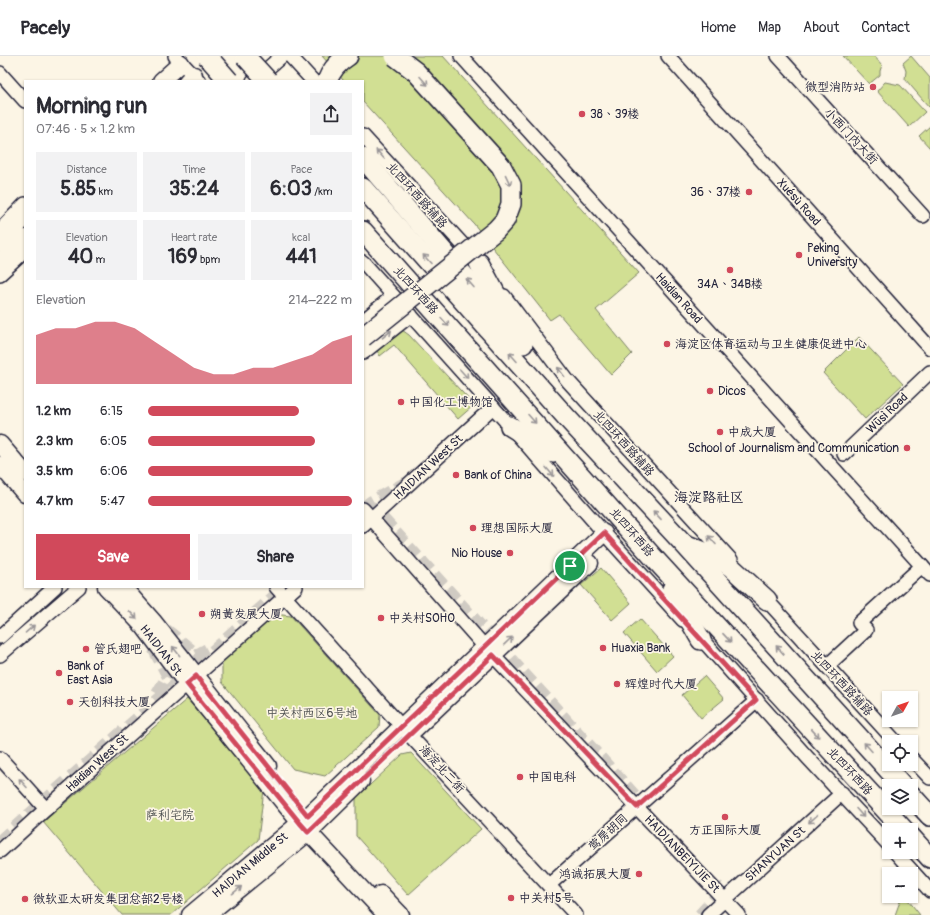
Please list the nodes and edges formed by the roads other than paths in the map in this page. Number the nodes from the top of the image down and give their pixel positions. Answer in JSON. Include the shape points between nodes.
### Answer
{"nodes":[{"id":1,"x":207,"y":56,"type":"edge"},
{"id":2,"x":219,"y":56,"type":"edge"},
{"id":3,"x":245,"y":56,"type":"edge"},
{"id":4,"x":282,"y":56,"type":"edge"},
{"id":5,"x":290,"y":56,"type":"edge"},
{"id":6,"x":348,"y":56,"type":"edge"},
{"id":7,"x":395,"y":56,"type":"edge"},
{"id":8,"x":461,"y":56,"type":"edge"},
{"id":9,"x":668,"y":56,"type":"edge"},
{"id":10,"x":778,"y":56,"type":"edge"},
{"id":11,"x":181,"y":58,"type":"edge"},
{"id":12,"x":0,"y":73,"type":"edge"},
{"id":13,"x":193,"y":79,"type":"edge"},
{"id":14,"x":159,"y":80,"type":"edge"},
{"id":15,"x":229,"y":80,"type":"edge"},
{"id":16,"x":254,"y":80,"type":"edge"},
{"id":17,"x":267,"y":80,"type":"edge"},
{"id":18,"x":312,"y":80,"type":"edge"},
{"id":19,"x":327,"y":80,"type":"edge"},
{"id":20,"x":24,"y":100,"type":"edge"},
{"id":21,"x":364,"y":137,"type":"edge"},
{"id":22,"x":364,"y":159,"type":"edge"},
{"id":23,"x":364,"y":189,"type":"edge"},
{"id":24,"x":24,"y":205,"type":"edge"},
{"id":25,"x":923,"y":216,"type":"dead end"},
{"id":26,"x":24,"y":219,"type":"edge"},
{"id":27,"x":0,"y":230,"type":"edge"},
{"id":28,"x":364,"y":232,"type":"edge"},
{"id":29,"x":24,"y":239,"type":"edge"},
{"id":30,"x":0,"y":244,"type":"edge"},
{"id":31,"x":24,"y":251,"type":"edge"},
{"id":32,"x":0,"y":262,"type":"edge"},
{"id":33,"x":364,"y":263,"type":"edge"},
{"id":34,"x":479,"y":263,"type":"junction"},
{"id":35,"x":0,"y":274,"type":"edge"},
{"id":36,"x":389,"y":300,"type":"junction"},
{"id":37,"x":406,"y":318,"type":"junction"},
{"id":38,"x":364,"y":320,"type":"edge"},
{"id":39,"x":364,"y":336,"type":"edge"},
{"id":40,"x":523,"y":344,"type":"junction"},
{"id":41,"x":930,"y":348,"type":"edge"},
{"id":42,"x":364,"y":352,"type":"edge"},
{"id":43,"x":930,"y":372,"type":"edge"},
{"id":44,"x":493,"y":407,"type":"junction"},
{"id":45,"x":567,"y":418,"type":"junction"},
{"id":46,"x":510,"y":426,"type":"junction"},
{"id":47,"x":0,"y":444,"type":"edge"},
{"id":48,"x":844,"y":454,"type":"dead end"},
{"id":49,"x":571,"y":464,"type":"junction"},
{"id":50,"x":0,"y":465,"type":"edge"},
{"id":51,"x":24,"y":472,"type":"edge"},
{"id":52,"x":24,"y":493,"type":"edge"},
{"id":53,"x":366,"y":518,"type":"edge"},
{"id":54,"x":608,"y":537,"type":"junction"},
{"id":55,"x":684,"y":544,"type":"junction"},
{"id":56,"x":653,"y":557,"type":"junction"},
{"id":57,"x":926,"y":570,"type":"edge"},
{"id":58,"x":54,"y":588,"type":"edge"},
{"id":59,"x":78,"y":588,"type":"edge"},
{"id":60,"x":107,"y":588,"type":"edge"},
{"id":61,"x":124,"y":588,"type":"edge"},
{"id":62,"x":277,"y":588,"type":"edge"},
{"id":63,"x":295,"y":588,"type":"edge"},
{"id":64,"x":285,"y":597,"type":"junction"},
{"id":65,"x":767,"y":600,"type":"junction"},
{"id":66,"x":0,"y":637,"type":"edge"},
{"id":67,"x":702,"y":640,"type":"junction"},
{"id":68,"x":489,"y":651,"type":"junction"},
{"id":69,"x":0,"y":655,"type":"edge"},
{"id":70,"x":827,"y":666,"type":"junction"},
{"id":71,"x":191,"y":680,"type":"junction"},
{"id":72,"x":756,"y":700,"type":"junction"},
{"id":73,"x":406,"y":731,"type":"junction"},
{"id":74,"x":890,"y":735,"type":"edge"},
{"id":75,"x":0,"y":758,"type":"edge"},
{"id":76,"x":918,"y":765,"type":"edge"},
{"id":77,"x":930,"y":778,"type":"edge"},
{"id":78,"x":897,"y":779,"type":"edge"},
{"id":79,"x":842,"y":793,"type":"junction"},
{"id":80,"x":918,"y":802,"type":"edge"},
{"id":81,"x":637,"y":807,"type":"junction"},
{"id":82,"x":46,"y":809,"type":"junction"},
{"id":83,"x":930,"y":816,"type":"edge"},
{"id":84,"x":898,"y":823,"type":"edge"},
{"id":85,"x":308,"y":824,"type":"junction"},
{"id":86,"x":882,"y":837,"type":"edge"},
{"id":87,"x":918,"y":845,"type":"edge"},
{"id":88,"x":0,"y":851,"type":"edge"},
{"id":89,"x":930,"y":858,"type":"edge"},
{"id":90,"x":901,"y":859,"type":"edge"},
{"id":91,"x":549,"y":885,"type":"junction"},
{"id":92,"x":930,"y":891,"type":"edge"},
{"id":93,"x":724,"y":899,"type":"junction"},
{"id":94,"x":190,"y":915,"type":"edge"},
{"id":95,"x":207,"y":915,"type":"edge"},
{"id":96,"x":386,"y":915,"type":"edge"},
{"id":97,"x":401,"y":915,"type":"edge"},
{"id":98,"x":576,"y":915,"type":"edge"},
{"id":99,"x":708,"y":915,"type":"edge"},
{"id":100,"x":740,"y":915,"type":"edge"}],
"edges":[{"from":1,"to":15,"type":"highway","bridge":true},
{"from":2,"to":13,"type":"street"},
{"from":3,"to":17,"type":"highway","bridge":true},
{"from":4,"to":16,"type":"street"},
{"from":5,"to":18,"type":"street"},
{"from":6,"to":19,"type":"highway","via":[[336,65]]},
{"from":7,"to":39,"type":"highway","one_way":true,"bridge":true,"via":[[416,72],[501,166],[511,185],[512,204],[505,220],[496,230]]},
{"from":8,"to":57,"type":"street","name":"Haidian Road"},
{"from":9,"to":41,"type":"street","name":"Xuésù Road"},
{"from":10,"to":25,"type":"street","name":"小西门内大街"},
{"from":11,"to":13,"type":"street"},
{"from":11,"to":14,"type":"main road"},
{"from":12,"to":20,"type":"street"},
{"from":34,"to":21,"type":"street","name":"北四环西路辅路","one_way":true},
{"from":40,"to":22,"type":"highway","one_way":true},
{"from":45,"to":23,"type":"highway","one_way":true},
{"from":24,"to":27,"type":"street"},
{"from":26,"to":30,"type":"main road"},
{"from":28,"to":49,"type":"highway","name":"北四环西路","one_way":true},
{"from":29,"to":32,"type":"main road"},
{"from":31,"to":35,"type":"street"},
{"from":33,"to":36,"type":"street"},
{"from":34,"to":40,"type":"highway"},
{"from":65,"to":34,"type":"street","name":"北四环西路辅路","one_way":true,"via":[[568,382]]},
{"from":36,"to":37,"type":"street"},
{"from":36,"to":38,"type":"street"},
{"from":42,"to":37,"type":"street","one_way":true},
{"from":37,"to":44,"type":"street","one_way":true},
{"from":40,"to":45,"type":"highway"},
{"from":43,"to":48,"type":"street","name":"Wūsì Road"},
{"from":44,"to":46,"type":"street"},
{"from":44,"to":53,"type":"street","name":"HAIDIAN West St"},
{"from":55,"to":45,"type":"highway","one_way":true},
{"from":46,"to":49,"type":"highway"},
{"from":46,"to":54,"type":"street","one_way":true},
{"from":47,"to":51,"type":"main road"},
{"from":49,"to":56,"type":"highway","name":"北四环西路"},
{"from":50,"to":52,"type":"main road"},
{"from":53,"to":68,"type":"street","name":"HAIDIANBEIYIJIE St"},
{"from":54,"to":67,"type":"street"},
{"from":54,"to":68,"type":"main road","name":"HAIDIAN Middle St"},
{"from":55,"to":65,"type":"highway","via":[[717,557]]},
{"from":78,"to":55,"type":"highway","one_way":true},
{"from":56,"to":67,"type":"highway"},
{"from":56,"to":84,"type":"highway","name":"北四环西路","one_way":true},
{"from":57,"to":70,"type":"street","via":[[859,623],[866,630]]},
{"from":58,"to":66,"type":"street"},
{"from":69,"to":59,"type":"street","one_way":true},
{"from":60,"to":71,"type":"main road","name":"HAIDIAN St","one_way":true},
{"from":71,"to":61,"type":"main road","name":"HAIDIAN St","one_way":true,"via":[[153,620]]},
{"from":62,"to":64,"type":"street","name":"海淀北二街"},
{"from":63,"to":64,"type":"street"},
{"from":64,"to":71,"type":"street"},
{"from":64,"to":73,"type":"street","name":"海淀北二街"},
{"from":65,"to":70,"type":"street","name":"北四环西路辅路"},
{"from":67,"to":72,"type":"street"},
{"from":68,"to":73,"type":"main road","name":"HAIDIAN Middle St"},
{"from":68,"to":81,"type":"street","name":"HAIDIANBEIYIJIE St"},
{"from":70,"to":74,"type":"street","name":"北四环西路辅路"},
{"from":71,"to":82,"type":"street","name":"Haidian West St"},
{"from":71,"to":85,"type":"main road","name":"HAIDIAN St"},
{"from":72,"to":79,"type":"street"},
{"from":72,"to":81,"type":"street","name":"莺房胡同"},
{"from":73,"to":85,"type":"main road","name":"HAIDIAN Middle St"},
{"from":73,"to":91,"type":"street","name":"海淀北二街"},
{"from":82,"to":75,"type":"street","one_way":true},
{"from":76,"to":77,"type":"street"},
{"from":79,"to":86,"type":"street","one_way":true},
{"from":79,"to":93,"type":"street","name":"SHANYUAN St","one_way":true},
{"from":80,"to":83,"type":"highway"},
{"from":81,"to":91,"type":"street","name":"莺房胡同"},
{"from":81,"to":93,"type":"street","name":"HAIDIANBEIYIJIE St"},
{"from":82,"to":88,"type":"street","name":"Haidian West St"},
{"from":85,"to":94,"type":"main road","name":"HAIDIAN Middle St"},
{"from":95,"to":85,"type":"main road","name":"HAIDIAN Middle St","one_way":true},
{"from":85,"to":96,"type":"main road","name":"HAIDIAN St"},
{"from":85,"to":97,"type":"main road","name":"HAIDIAN St"},
{"from":87,"to":89,"type":"highway"},
{"from":90,"to":92,"type":"street"},
{"from":91,"to":98,"type":"street","name":"海淀北二街"},
{"from":93,"to":99,"type":"street","name":"SHANYUAN St"},
{"from":93,"to":100,"type":"street","name":"HAIDIANBEIYIJIE St"}]}
